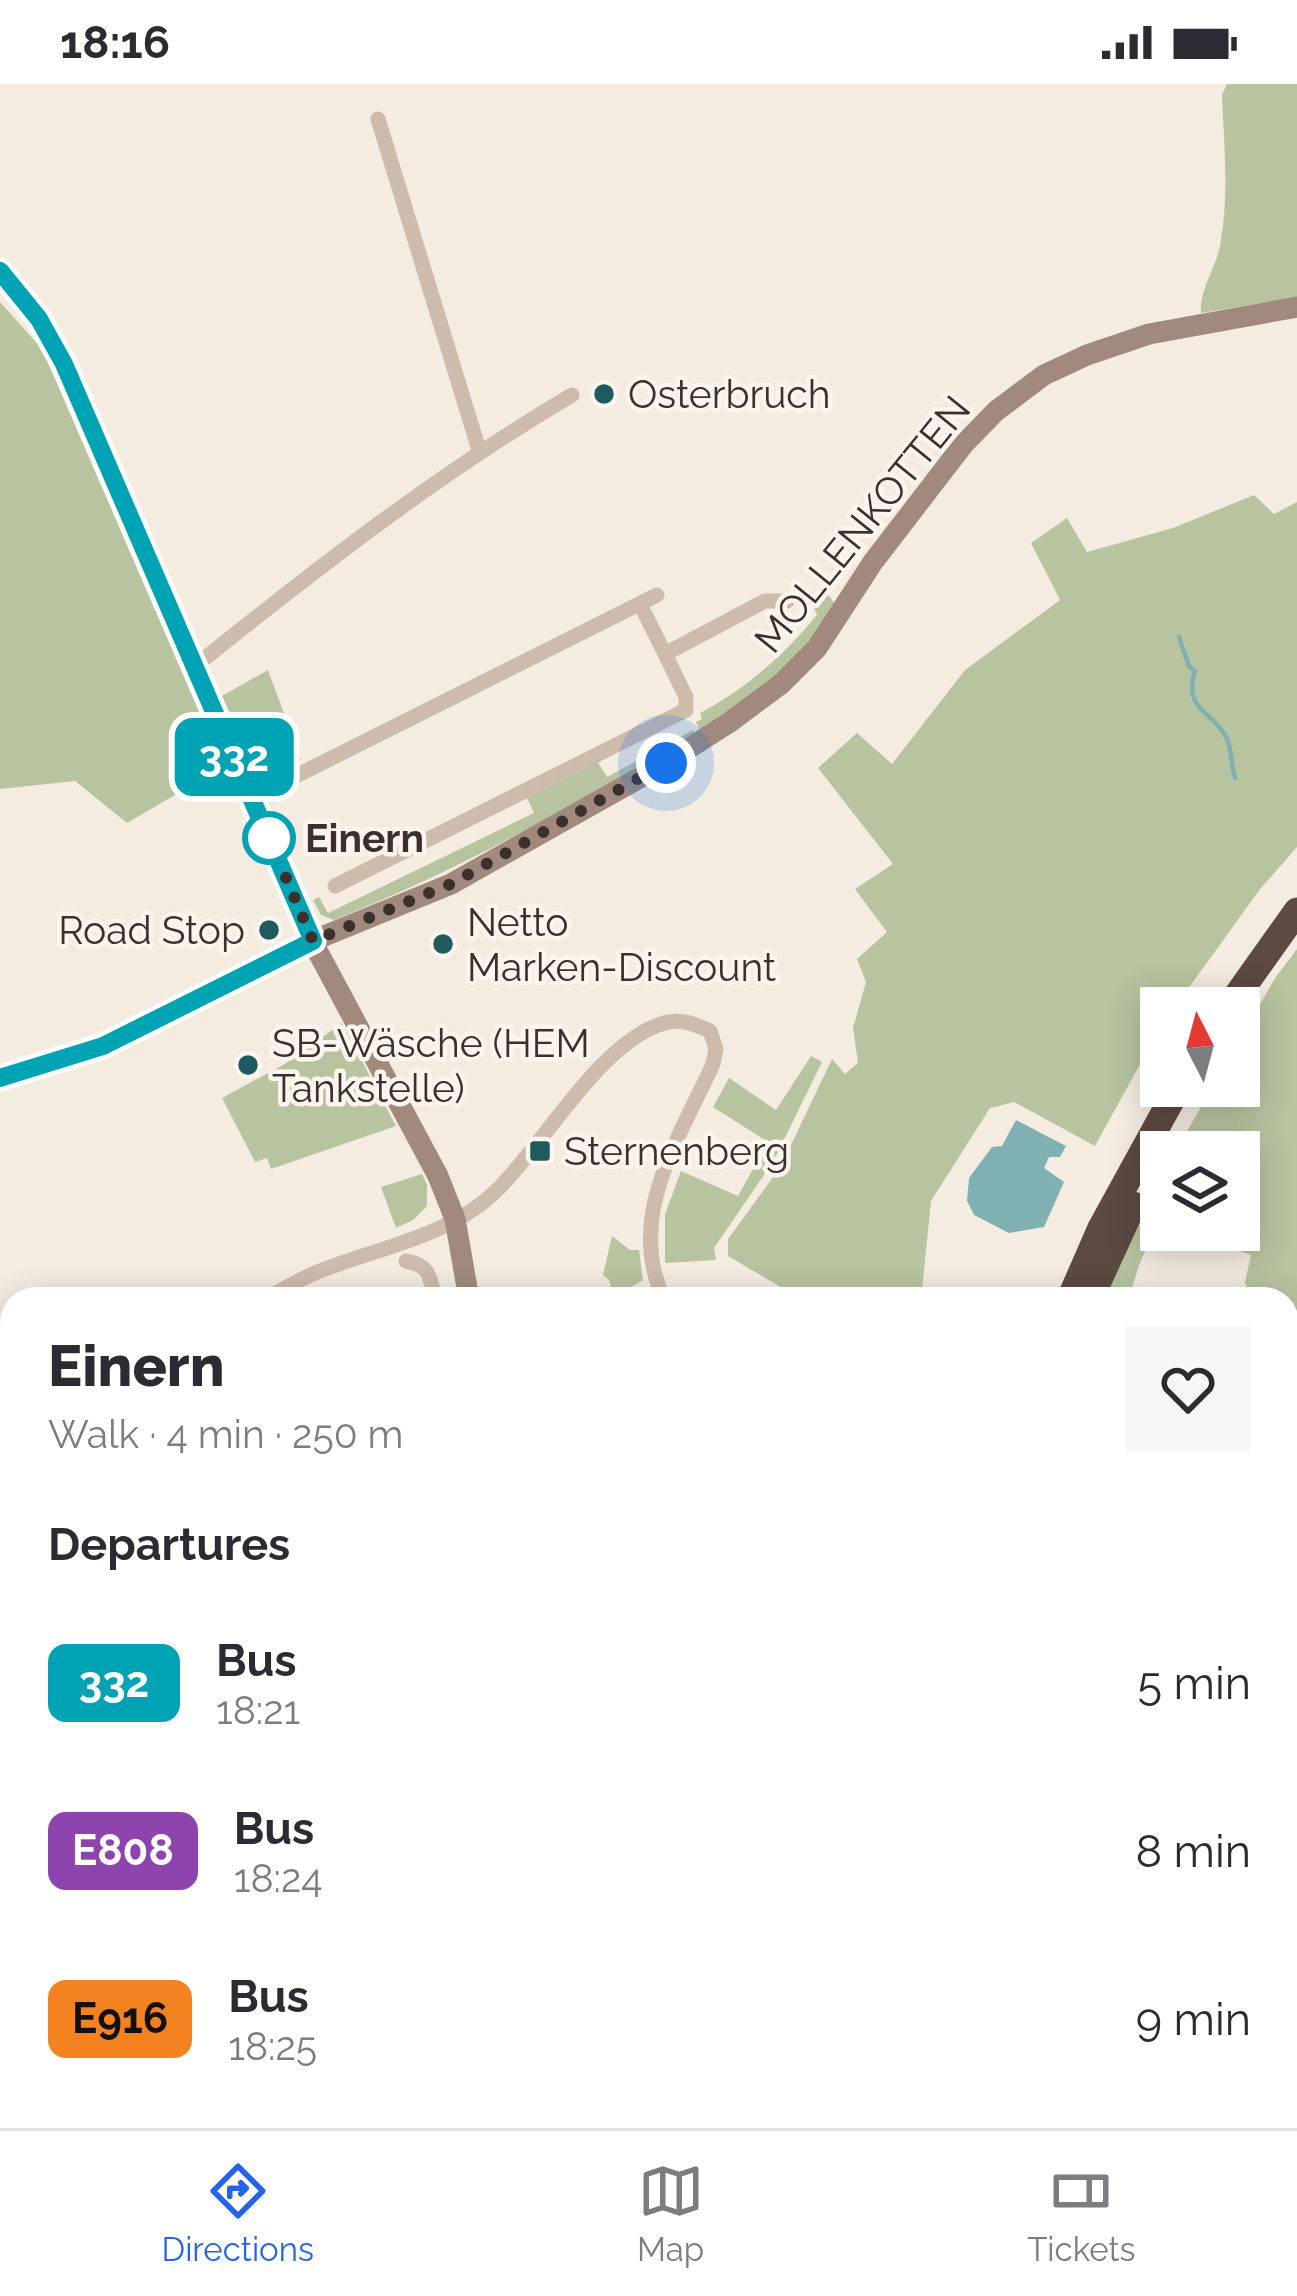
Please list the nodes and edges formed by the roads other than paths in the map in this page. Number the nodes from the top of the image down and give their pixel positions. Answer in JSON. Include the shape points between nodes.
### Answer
{"nodes":[{"id":1,"x":378,"y":119,"type":"dead end"},
{"id":2,"x":0,"y":271,"type":"edge"},
{"id":3,"x":1297,"y":307,"type":"edge"},
{"id":4,"x":572,"y":395,"type":"dead end"},
{"id":5,"x":479,"y":450,"type":"junction"},
{"id":6,"x":657,"y":595,"type":"dead end"},
{"id":7,"x":787,"y":601,"type":"dead end"},
{"id":8,"x":640,"y":604,"type":"junction"},
{"id":9,"x":664,"y":654,"type":"junction"},
{"id":10,"x":194,"y":667,"type":"junction"},
{"id":11,"x":252,"y":798,"type":"junction"},
{"id":12,"x":334,"y":886,"type":"dead end"},
{"id":13,"x":1297,"y":911,"type":"edge"},
{"id":14,"x":1297,"y":939,"type":"edge"},
{"id":15,"x":313,"y":941,"type":"junction"},
{"id":16,"x":1243,"y":987,"type":"edge"},
{"id":17,"x":1260,"y":991,"type":"edge"},
{"id":18,"x":0,"y":1078,"type":"edge"},
{"id":19,"x":1167,"y":1107,"type":"edge"},
{"id":20,"x":1185,"y":1107,"type":"edge"},
{"id":21,"x":455,"y":1219,"type":"junction"},
{"id":22,"x":406,"y":1261,"type":"dead end"},
{"id":23,"x":289,"y":1287,"type":"edge"},
{"id":24,"x":432,"y":1287,"type":"edge"},
{"id":25,"x":468,"y":1287,"type":"edge"},
{"id":26,"x":658,"y":1287,"type":"edge"},
{"id":27,"x":1075,"y":1287,"type":"edge"},
{"id":28,"x":1096,"y":1287,"type":"edge"}],
"edges":[{"from":1,"to":5,"type":"street"},
{"from":2,"to":10,"type":"main road","via":[[57,350]]},
{"from":3,"to":15,"type":"main road","name":"MOLLENKOTTEN","via":[[1148,334],[1043,375],[962,445],[829,634],[759,702],[451,884]]},
{"from":4,"to":5,"type":"street"},
{"from":5,"to":10,"type":"street"},
{"from":6,"to":8,"type":"street"},
{"from":7,"to":9,"type":"street","via":[[765,602]]},
{"from":8,"to":9,"type":"street"},
{"from":8,"to":11,"type":"street"},
{"from":9,"to":12,"type":"street","via":[[686,710]]},
{"from":10,"to":11,"type":"main road"},
{"from":11,"to":15,"type":"main road"},
{"from":13,"to":16,"type":"highway"},
{"from":14,"to":17,"type":"highway"},
{"from":15,"to":18,"type":"main road","via":[[103,1046]]},
{"from":15,"to":21,"type":"main road"},
{"from":19,"to":27,"type":"highway"},
{"from":20,"to":28,"type":"highway"},
{"from":21,"to":23,"type":"street"},
{"from":21,"to":25,"type":"main road"},
{"from":21,"to":26,"type":"street","via":[[495,1193],[635,1038],[656,1025],[692,1022],[710,1031],[716,1049],[650,1208],[648,1248]]},
{"from":22,"to":24,"type":"street","via":[[429,1271]]}]}
